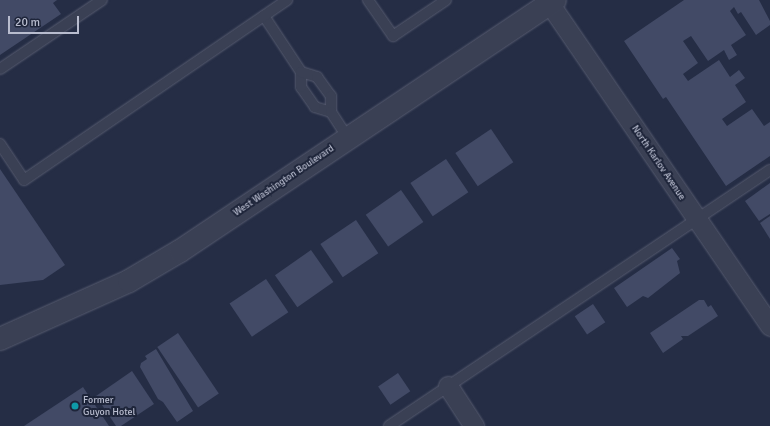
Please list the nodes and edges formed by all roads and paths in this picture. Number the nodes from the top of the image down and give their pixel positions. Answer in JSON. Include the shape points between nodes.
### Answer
{"nodes":[{"id":1,"x":102,"y":0,"type":"edge"},
{"id":2,"x":287,"y":0,"type":"edge"},
{"id":3,"x":368,"y":0,"type":"edge"},
{"id":4,"x":446,"y":0,"type":"edge"},
{"id":5,"x":551,"y":1,"type":"edge"},
{"id":6,"x":264,"y":16,"type":"junction"},
{"id":7,"x":0,"y":69,"type":"edge"},
{"id":8,"x":301,"y":72,"type":"junction"},
{"id":9,"x":331,"y":112,"type":"junction"},
{"id":10,"x":348,"y":138,"type":"junction"},
{"id":11,"x":0,"y":144,"type":"edge"},
{"id":12,"x":770,"y":170,"type":"edge"},
{"id":13,"x":697,"y":219,"type":"junction"},
{"id":14,"x":770,"y":326,"type":"edge"},
{"id":15,"x":0,"y":339,"type":"edge"},
{"id":16,"x":448,"y":386,"type":"junction"},
{"id":17,"x":389,"y":426,"type":"edge"},
{"id":18,"x":474,"y":426,"type":"edge"}],
"edges":[{"from":1,"to":7,"type":"lane"},
{"from":2,"to":6,"type":"lane"},
{"from":3,"to":4,"type":"lane","via":[[393,36]]},
{"from":5,"to":10,"type":"street","name":"West Washington Boulevard"},
{"from":5,"to":13,"type":"street","name":"North Karlov Avenue"},
{"from":6,"to":8,"type":"lane"},
{"from":6,"to":11,"type":"lane","via":[[24,180]]},
{"from":8,"to":9,"type":"lane","via":[[301,87],[315,107]]},
{"from":8,"to":9,"type":"lane","via":[[317,77],[331,96]]},
{"from":9,"to":10,"type":"lane"},
{"from":10,"to":15,"type":"street","name":"West Washington Boulevard","via":[[180,251],[129,281]]},
{"from":12,"to":13,"type":"lane"},
{"from":13,"to":14,"type":"street","name":"North Karlov Avenue"},
{"from":13,"to":16,"type":"lane"},
{"from":16,"to":17,"type":"lane"},
{"from":16,"to":18,"type":"street"}]}
